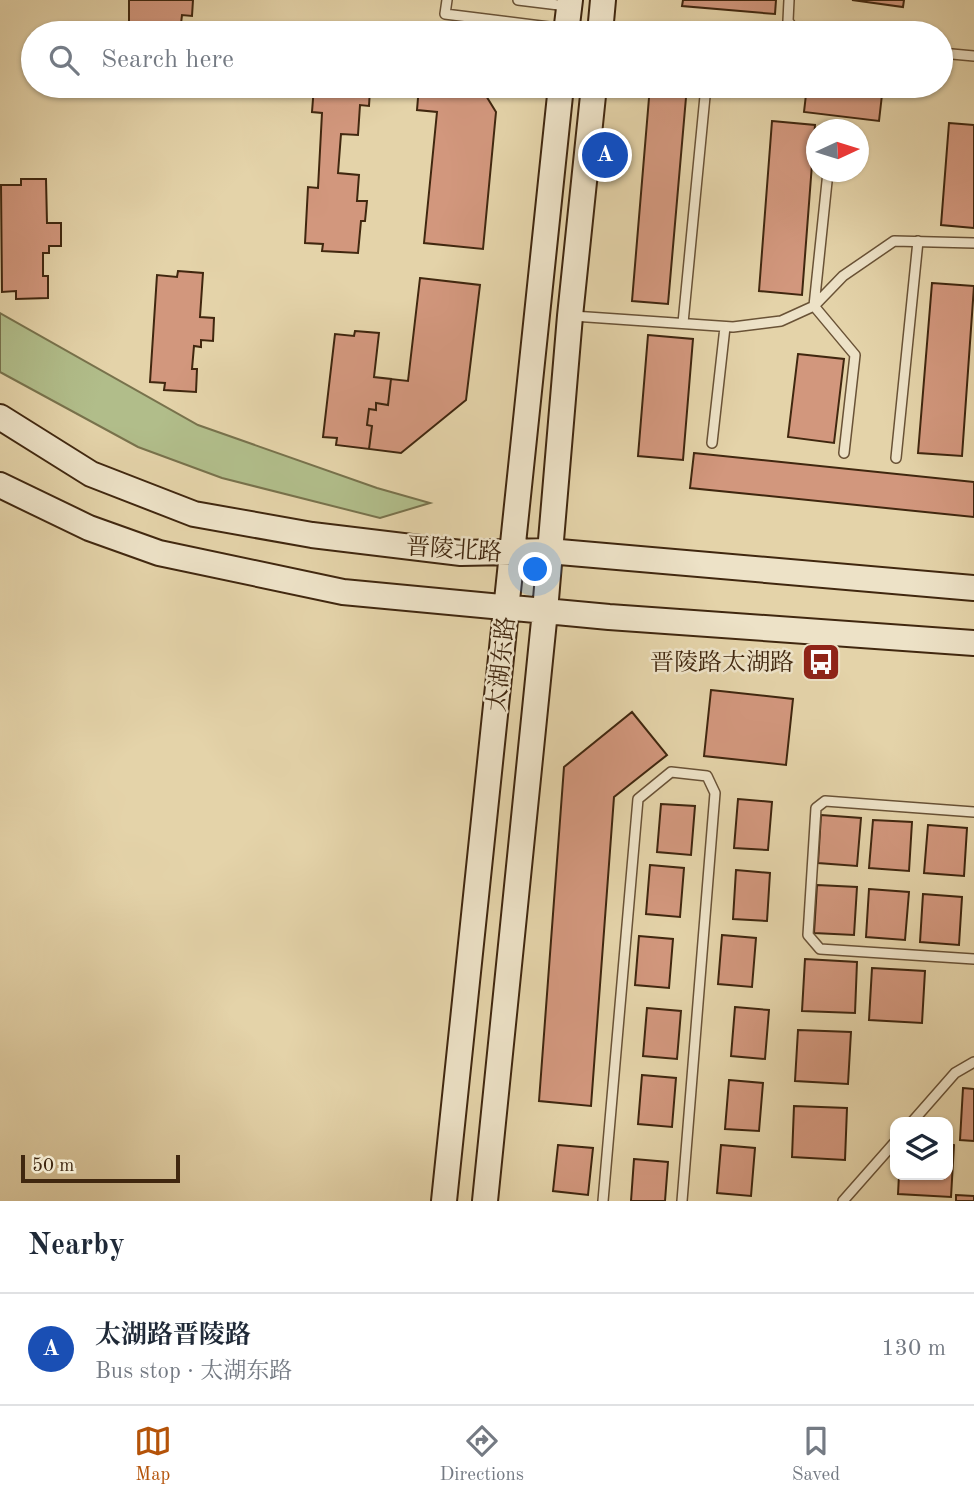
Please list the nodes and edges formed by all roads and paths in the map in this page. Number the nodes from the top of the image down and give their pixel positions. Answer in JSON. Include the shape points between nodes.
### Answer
{"nodes":[{"id":1,"x":447,"y":0,"type":"edge"},
{"id":2,"x":518,"y":0,"type":"edge"},
{"id":3,"x":603,"y":0,"type":"edge"},
{"id":4,"x":789,"y":0,"type":"edge"},
{"id":5,"x":568,"y":17,"type":"edge"},
{"id":6,"x":601,"y":21,"type":"edge"},
{"id":7,"x":788,"y":21,"type":"edge"},
{"id":8,"x":953,"y":54,"type":"edge"},
{"id":9,"x":974,"y":56,"type":"edge"},
{"id":10,"x":560,"y":98,"type":"edge"},
{"id":11,"x":593,"y":98,"type":"edge"},
{"id":12,"x":705,"y":98,"type":"edge"},
{"id":13,"x":827,"y":182,"type":"edge"},
{"id":14,"x":918,"y":241,"type":"junction"},
{"id":15,"x":974,"y":243,"type":"edge"},
{"id":16,"x":814,"y":306,"type":"junction"},
{"id":17,"x":570,"y":316,"type":"junction"},
{"id":18,"x":683,"y":323,"type":"junction"},
{"id":19,"x":725,"y":327,"type":"junction"},
{"id":20,"x":0,"y":416,"type":"edge"},
{"id":21,"x":712,"y":443,"type":"dead end"},
{"id":22,"x":844,"y":453,"type":"dead end"},
{"id":23,"x":896,"y":458,"type":"dead end"},
{"id":24,"x":0,"y":485,"type":"edge"},
{"id":25,"x":548,"y":551,"type":"junction"},
{"id":26,"x":511,"y":554,"type":"junction"},
{"id":27,"x":974,"y":589,"type":"edge"},
{"id":28,"x":507,"y":606,"type":"junction"},
{"id":29,"x":545,"y":611,"type":"junction"},
{"id":30,"x":974,"y":643,"type":"edge"},
{"id":31,"x":974,"y":812,"type":"edge"},
{"id":32,"x":974,"y":959,"type":"edge"},
{"id":33,"x":974,"y":1062,"type":"edge"},
{"id":34,"x":916,"y":1117,"type":"edge"},
{"id":35,"x":890,"y":1148,"type":"edge"},
{"id":36,"x":444,"y":1201,"type":"edge"},
{"id":37,"x":485,"y":1201,"type":"edge"},
{"id":38,"x":603,"y":1201,"type":"edge"},
{"id":39,"x":682,"y":1201,"type":"edge"},
{"id":40,"x":843,"y":1201,"type":"edge"}],
"edges":[{"from":1,"to":5,"type":"lane","via":[[445,14]]},
{"from":2,"to":5,"type":"lane"},
{"from":3,"to":6,"type":"main road"},
{"from":4,"to":7,"type":"lane"},
{"from":8,"to":9,"type":"lane"},
{"from":10,"to":26,"type":"main road","name":"太湖东路"},
{"from":11,"to":17,"type":"main road","name":"太湖东路"},
{"from":12,"to":18,"type":"lane"},
{"from":13,"to":16,"type":"lane"},
{"from":14,"to":15,"type":"lane"},
{"from":14,"to":16,"type":"lane","via":[[894,241],[843,276]]},
{"from":14,"to":23,"type":"lane"},
{"from":16,"to":19,"type":"lane","via":[[781,321]]},
{"from":16,"to":22,"type":"lane","via":[[855,355]]},
{"from":17,"to":18,"type":"lane"},
{"from":17,"to":25,"type":"main road","name":"太湖东路"},
{"from":18,"to":19,"type":"lane"},
{"from":19,"to":21,"type":"lane"},
{"from":20,"to":26,"type":"main road","name":"晋陵北路","via":[[91,474],[194,514],[326,537],[461,553]]},
{"from":24,"to":28,"type":"main road","name":"晋陵北路","via":[[89,528],[220,568],[344,592]]},
{"from":25,"to":26,"type":"main road","name":"晋陵北路"},
{"from":25,"to":27,"type":"main road","name":"晋陵北路"},
{"from":25,"to":29,"type":"main road","name":"太湖东路"},
{"from":26,"to":28,"type":"main road","name":"太湖东路"},
{"from":28,"to":29,"type":"main road","name":"晋陵北路"},
{"from":28,"to":36,"type":"main road","name":"太湖东路"},
{"from":29,"to":30,"type":"main road","name":"晋陵北路"},
{"from":29,"to":37,"type":"main road","name":"太湖东路"},
{"from":31,"to":32,"type":"lane","via":[[825,801],[816,808],[808,935],[820,949]]},
{"from":33,"to":34,"type":"lane","via":[[955,1073]]},
{"from":35,"to":40,"type":"lane"},
{"from":38,"to":39,"type":"lane","via":[[638,799],[671,772],[707,776],[715,793]]}]}
